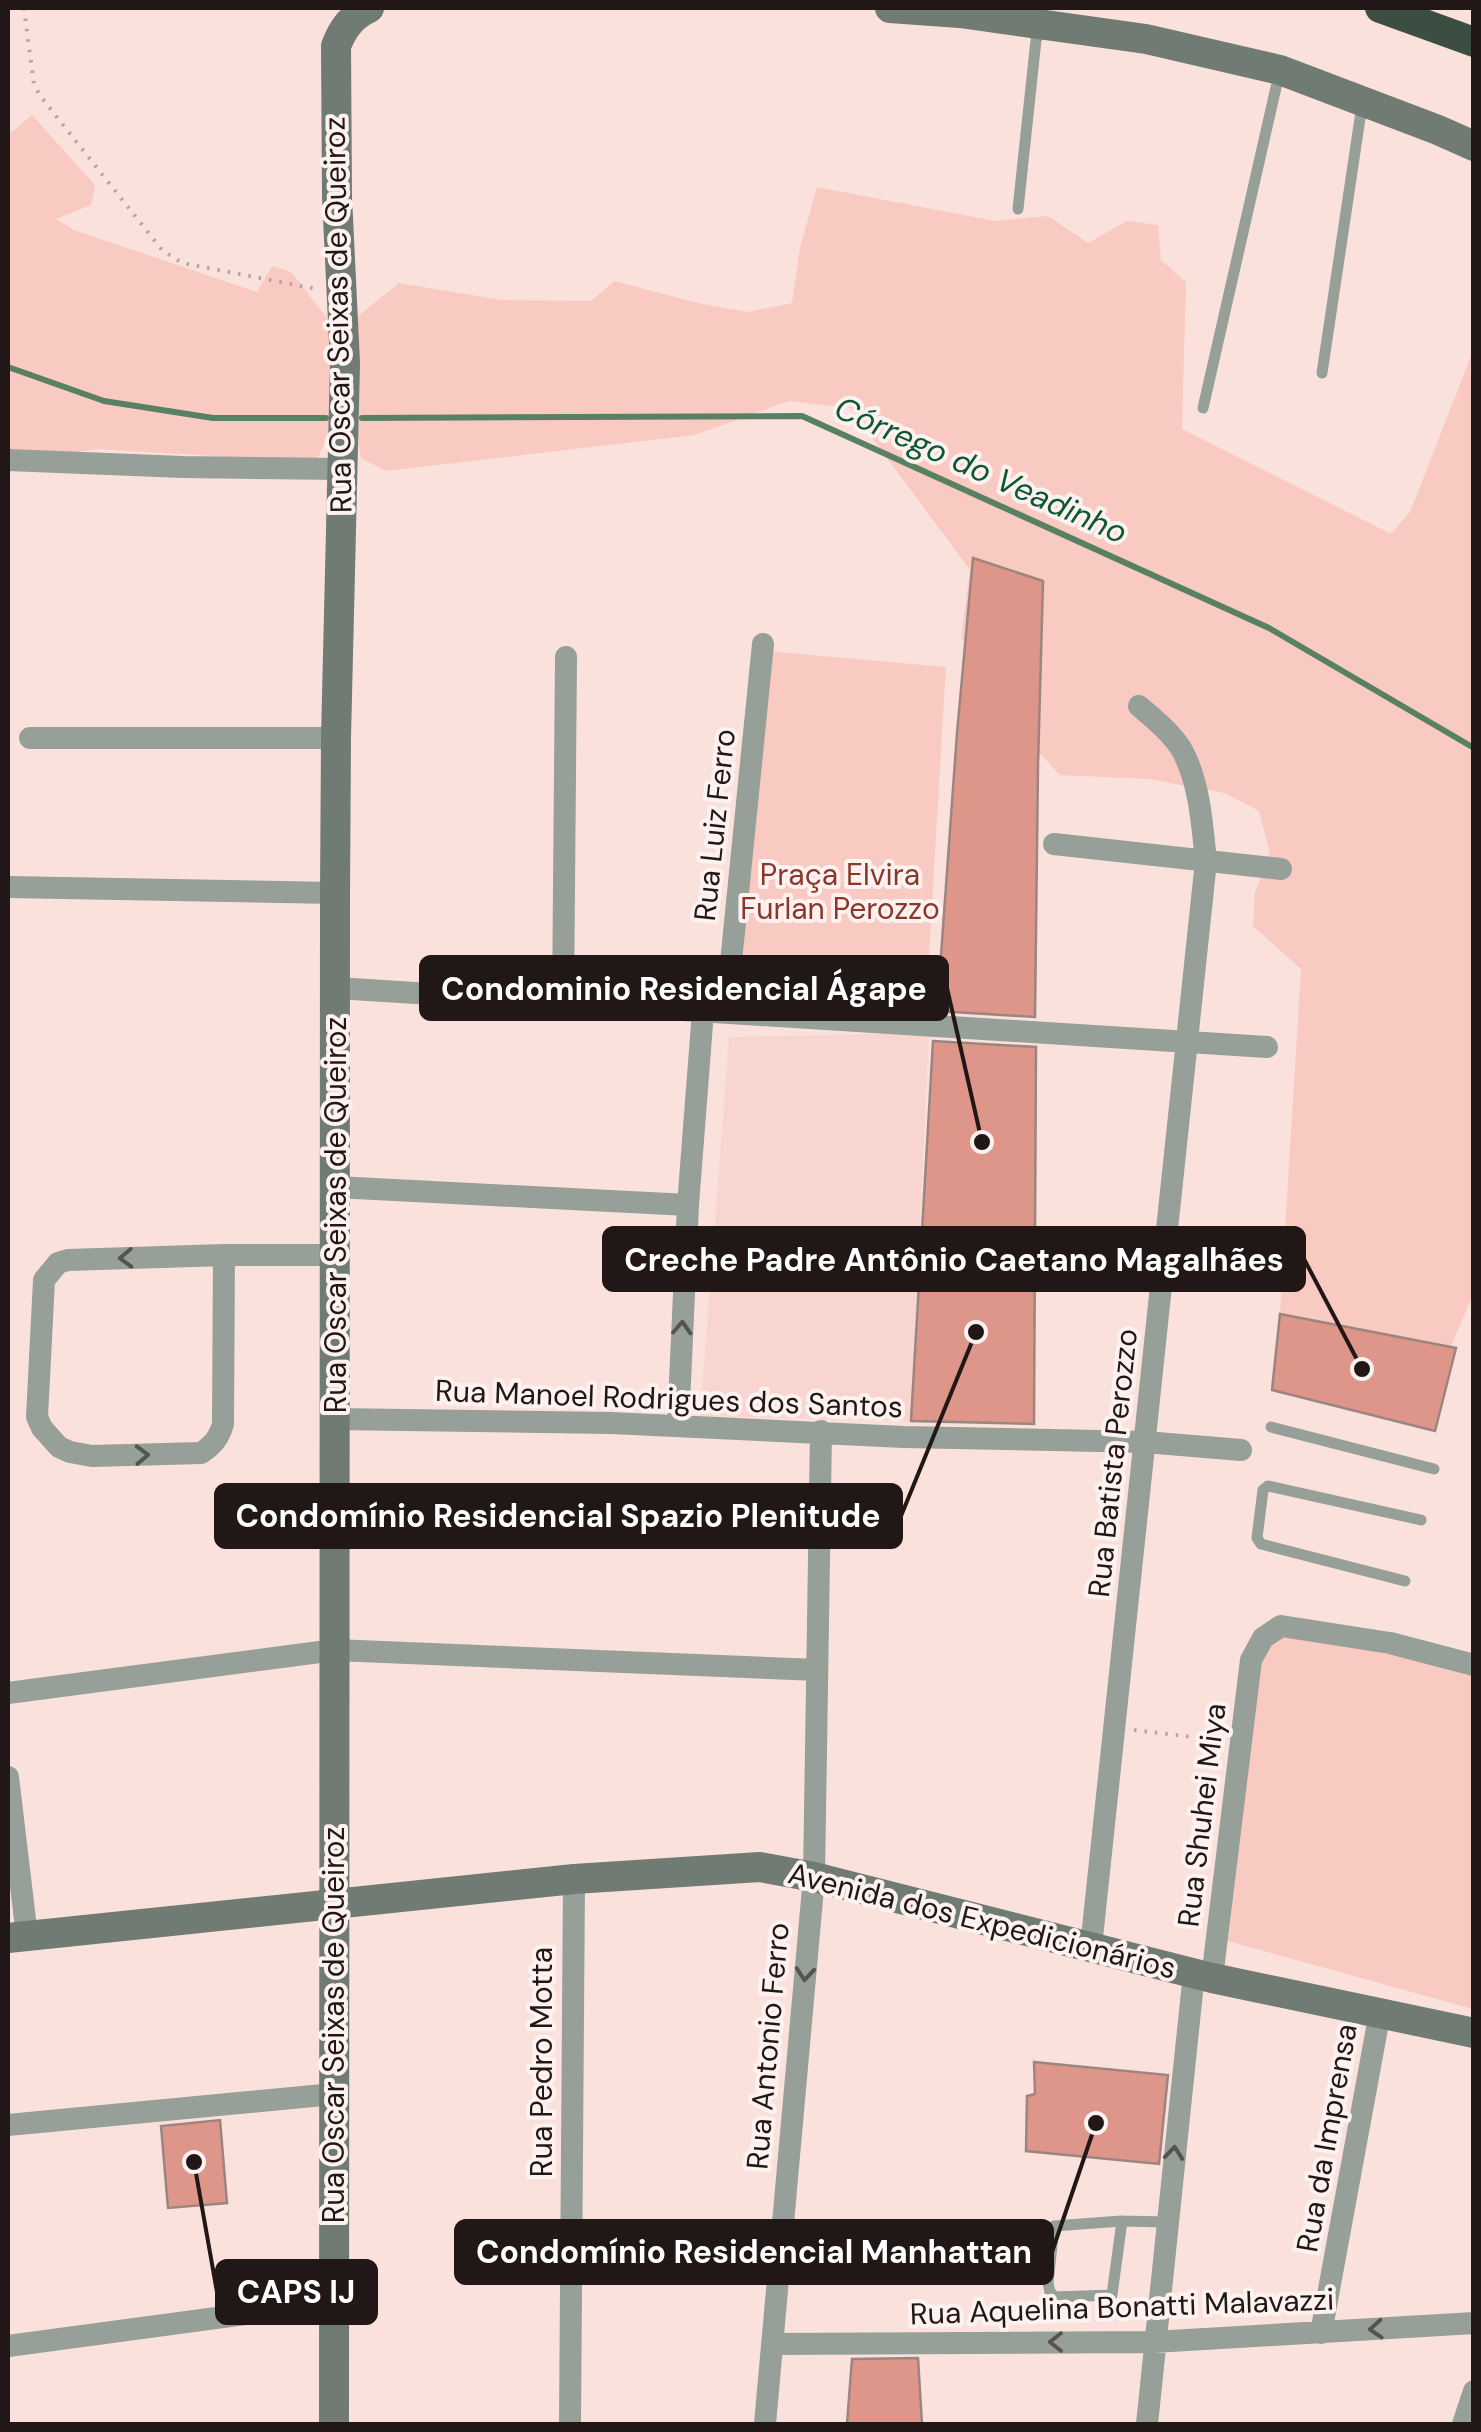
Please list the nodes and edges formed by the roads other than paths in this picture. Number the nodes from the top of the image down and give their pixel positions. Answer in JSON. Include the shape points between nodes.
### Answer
{"nodes":[{"id":1,"x":890,"y":8,"type":"edge"},
{"id":2,"x":1380,"y":8,"type":"edge"},
{"id":3,"x":364,"y":10,"type":"edge"},
{"id":4,"x":1044,"y":25,"type":"junction"},
{"id":5,"x":1474,"y":42,"type":"edge"},
{"id":6,"x":1280,"y":70,"type":"junction"},
{"id":7,"x":1363,"y":102,"type":"junction"},
{"id":8,"x":1474,"y":146,"type":"edge"},
{"id":9,"x":1018,"y":209,"type":"dead end"},
{"id":10,"x":1322,"y":373,"type":"dead end"},
{"id":11,"x":1203,"y":408,"type":"dead end"},
{"id":12,"x":8,"y":460,"type":"edge"},
{"id":13,"x":342,"y":469,"type":"junction"},
{"id":14,"x":763,"y":644,"type":"dead end"},
{"id":15,"x":566,"y":657,"type":"dead end"},
{"id":16,"x":1139,"y":706,"type":"dead end"},
{"id":17,"x":30,"y":738,"type":"dead end"},
{"id":18,"x":336,"y":738,"type":"junction"},
{"id":19,"x":1054,"y":844,"type":"dead end"},
{"id":20,"x":1206,"y":862,"type":"junction"},
{"id":21,"x":1281,"y":868,"type":"dead end"},
{"id":22,"x":8,"y":886,"type":"edge"},
{"id":23,"x":336,"y":893,"type":"junction"},
{"id":24,"x":336,"y":988,"type":"junction"},
{"id":25,"x":564,"y":1003,"type":"junction"},
{"id":26,"x":715,"y":1012,"type":"junction"},
{"id":27,"x":1188,"y":1042,"type":"junction"},
{"id":28,"x":1266,"y":1047,"type":"dead end"},
{"id":29,"x":336,"y":1187,"type":"junction"},
{"id":30,"x":688,"y":1206,"type":"junction"},
{"id":31,"x":224,"y":1255,"type":"junction"},
{"id":32,"x":336,"y":1255,"type":"junction"},
{"id":33,"x":335,"y":1419,"type":"junction"},
{"id":34,"x":678,"y":1426,"type":"junction"},
{"id":35,"x":1271,"y":1427,"type":"dead end"},
{"id":36,"x":821,"y":1432,"type":"junction"},
{"id":37,"x":1146,"y":1442,"type":"junction"},
{"id":38,"x":1241,"y":1450,"type":"dead end"},
{"id":39,"x":1434,"y":1469,"type":"dead end"},
{"id":40,"x":1421,"y":1520,"type":"dead end"},
{"id":41,"x":1405,"y":1582,"type":"dead end"},
{"id":42,"x":335,"y":1650,"type":"junction"},
{"id":43,"x":1474,"y":1665,"type":"edge"},
{"id":44,"x":818,"y":1670,"type":"junction"},
{"id":45,"x":8,"y":1693,"type":"edge"},
{"id":46,"x":8,"y":1778,"type":"edge"},
{"id":47,"x":814,"y":1877,"type":"junction"},
{"id":48,"x":574,"y":1879,"type":"junction"},
{"id":49,"x":334,"y":1904,"type":"junction"},
{"id":50,"x":17,"y":1937,"type":"edge"},
{"id":51,"x":1092,"y":1947,"type":"junction"},
{"id":52,"x":1203,"y":1975,"type":"junction"},
{"id":53,"x":1380,"y":2012,"type":"junction"},
{"id":54,"x":1474,"y":2033,"type":"edge"},
{"id":55,"x":334,"y":2094,"type":"junction"},
{"id":56,"x":8,"y":2125,"type":"edge"},
{"id":57,"x":1122,"y":2220,"type":"junction"},
{"id":58,"x":1166,"y":2222,"type":"junction"},
{"id":59,"x":334,"y":2302,"type":"junction"},
{"id":60,"x":1474,"y":2323,"type":"edge"},
{"id":61,"x":1322,"y":2333,"type":"junction"},
{"id":62,"x":1154,"y":2342,"type":"junction"},
{"id":63,"x":772,"y":2344,"type":"junction"},
{"id":64,"x":8,"y":2346,"type":"edge"},
{"id":65,"x":1474,"y":2392,"type":"edge"},
{"id":66,"x":334,"y":2424,"type":"edge"},
{"id":67,"x":570,"y":2424,"type":"edge"},
{"id":68,"x":765,"y":2424,"type":"edge"},
{"id":69,"x":1146,"y":2424,"type":"edge"},
{"id":70,"x":1463,"y":2424,"type":"edge"}],
"edges":[{"from":1,"to":4,"type":"street"},
{"from":2,"to":5,"type":"highway"},
{"from":3,"to":13,"type":"street","name":"Rua Oscar Seixas de Queiroz","via":[[343,28],[336,46]]},
{"from":4,"to":6,"type":"street"},
{"from":4,"to":9,"type":"lane","via":[[1036,40]]},
{"from":6,"to":7,"type":"street"},
{"from":6,"to":11,"type":"lane"},
{"from":7,"to":8,"type":"street"},
{"from":7,"to":10,"type":"lane"},
{"from":12,"to":13,"type":"street"},
{"from":13,"to":18,"type":"street","name":"Rua Oscar Seixas de Queiroz"},
{"from":14,"to":26,"type":"street","name":"Rua Luiz Ferro"},
{"from":15,"to":25,"type":"street"},
{"from":16,"to":20,"type":"street","name":"Rua Batista Perozzo","via":[[1182,751],[1199,802]]},
{"from":17,"to":18,"type":"street"},
{"from":18,"to":23,"type":"street","name":"Rua Oscar Seixas de Queiroz"},
{"from":19,"to":20,"type":"street"},
{"from":20,"to":21,"type":"street"},
{"from":20,"to":27,"type":"street","name":"Rua Batista Perozzo"},
{"from":22,"to":23,"type":"street"},
{"from":23,"to":24,"type":"street","name":"Rua Oscar Seixas de Queiroz"},
{"from":24,"to":25,"type":"street"},
{"from":24,"to":29,"type":"street","name":"Rua Oscar Seixas de Queiroz"},
{"from":25,"to":26,"type":"street"},
{"from":26,"to":27,"type":"street"},
{"from":26,"to":30,"type":"street","name":"Rua Luiz Ferro"},
{"from":27,"to":28,"type":"street"},
{"from":27,"to":37,"type":"street","name":"Rua Batista Perozzo"},
{"from":29,"to":30,"type":"street"},
{"from":29,"to":32,"type":"street","name":"Rua Oscar Seixas de Queiroz"},
{"from":34,"to":30,"type":"street","name":"Rua Luiz Ferro","one_way":true},
{"from":31,"to":31,"type":"street","one_way":true,"via":[[68,1260],[50,1270],[44,1280],[37,1417],[49,1438],[92,1456],[210,1447],[223,1424]]},
{"from":31,"to":32,"type":"street"},
{"from":32,"to":33,"type":"street","name":"Rua Oscar Seixas de Queiroz"},
{"from":33,"to":34,"type":"street","name":"Rua Manoel Rodrigues dos Santos"},
{"from":33,"to":42,"type":"street","name":"Rua Oscar Seixas de Queiroz"},
{"from":34,"to":36,"type":"street","name":"Rua Manoel Rodrigues dos Santos"},
{"from":35,"to":39,"type":"lane"},
{"from":36,"to":37,"type":"street","name":"Rua Manoel Rodrigues dos Santos"},
{"from":36,"to":44,"type":"street","name":"Rua Antonio Ferro"},
{"from":37,"to":38,"type":"street","name":"Rua Manoel Rodrigues dos Santos"},
{"from":37,"to":51,"type":"street","name":"Rua Batista Perozzo"},
{"from":40,"to":41,"type":"lane","via":[[1264,1490],[1256,1538],[1261,1544]]},
{"from":42,"to":44,"type":"street"},
{"from":42,"to":45,"type":"street"},
{"from":42,"to":49,"type":"street","name":"Rua Oscar Seixas de Queiroz"},
{"from":43,"to":52,"type":"street","name":"Rua Shuhei Miya","via":[[1281,1626],[1263,1638],[1251,1660]]},
{"from":44,"to":47,"type":"street","name":"Rua Antonio Ferro"},
{"from":46,"to":50,"type":"street"},
{"from":47,"to":48,"type":"street","name":"Avenida dos Expedicionários","via":[[760,1867]]},
{"from":47,"to":51,"type":"street","name":"Avenida dos Expedicionários"},
{"from":47,"to":63,"type":"street","name":"Rua Antonio Ferro","one_way":true},
{"from":48,"to":49,"type":"street","name":"Avenida dos Expedicionários"},
{"from":48,"to":67,"type":"street","name":"Rua Pedro Motta"},
{"from":49,"to":50,"type":"street","name":"Avenida dos Expedicionários"},
{"from":49,"to":55,"type":"street","name":"Rua Oscar Seixas de Queiroz"},
{"from":51,"to":52,"type":"street","name":"Avenida dos Expedicionários"},
{"from":52,"to":53,"type":"street","name":"Avenida dos Expedicionários"},
{"from":58,"to":52,"type":"street","name":"Rua Shuhei Miya","one_way":true},
{"from":53,"to":54,"type":"street","name":"Avenida dos Expedicionários"},
{"from":53,"to":61,"type":"street","name":"Rua da Imprensa"},
{"from":55,"to":56,"type":"street"},
{"from":55,"to":59,"type":"street","name":"Rua Oscar Seixas de Queiroz"},
{"from":57,"to":57,"type":"lane","via":[[1054,2226],[1048,2283],[1055,2297],[1112,2296]]},
{"from":57,"to":58,"type":"lane"},
{"from":58,"to":62,"type":"street","name":"Rua Shuhei Miya"},
{"from":59,"to":64,"type":"street"},
{"from":59,"to":66,"type":"street","name":"Rua Oscar Seixas de Queiroz"},
{"from":60,"to":61,"type":"street","name":"Rua Aquelina Bonatti Malavazzi","one_way":true},
{"from":61,"to":62,"type":"street","name":"Rua Aquelina Bonatti Malavazzi"},
{"from":62,"to":63,"type":"street","name":"Rua Aquelina Bonatti Malavazzi","one_way":true},
{"from":62,"to":69,"type":"street","name":"Rua Shuhei Miya"},
{"from":63,"to":68,"type":"street","name":"Rua Antonio Ferro"},
{"from":65,"to":70,"type":"street"}]}
